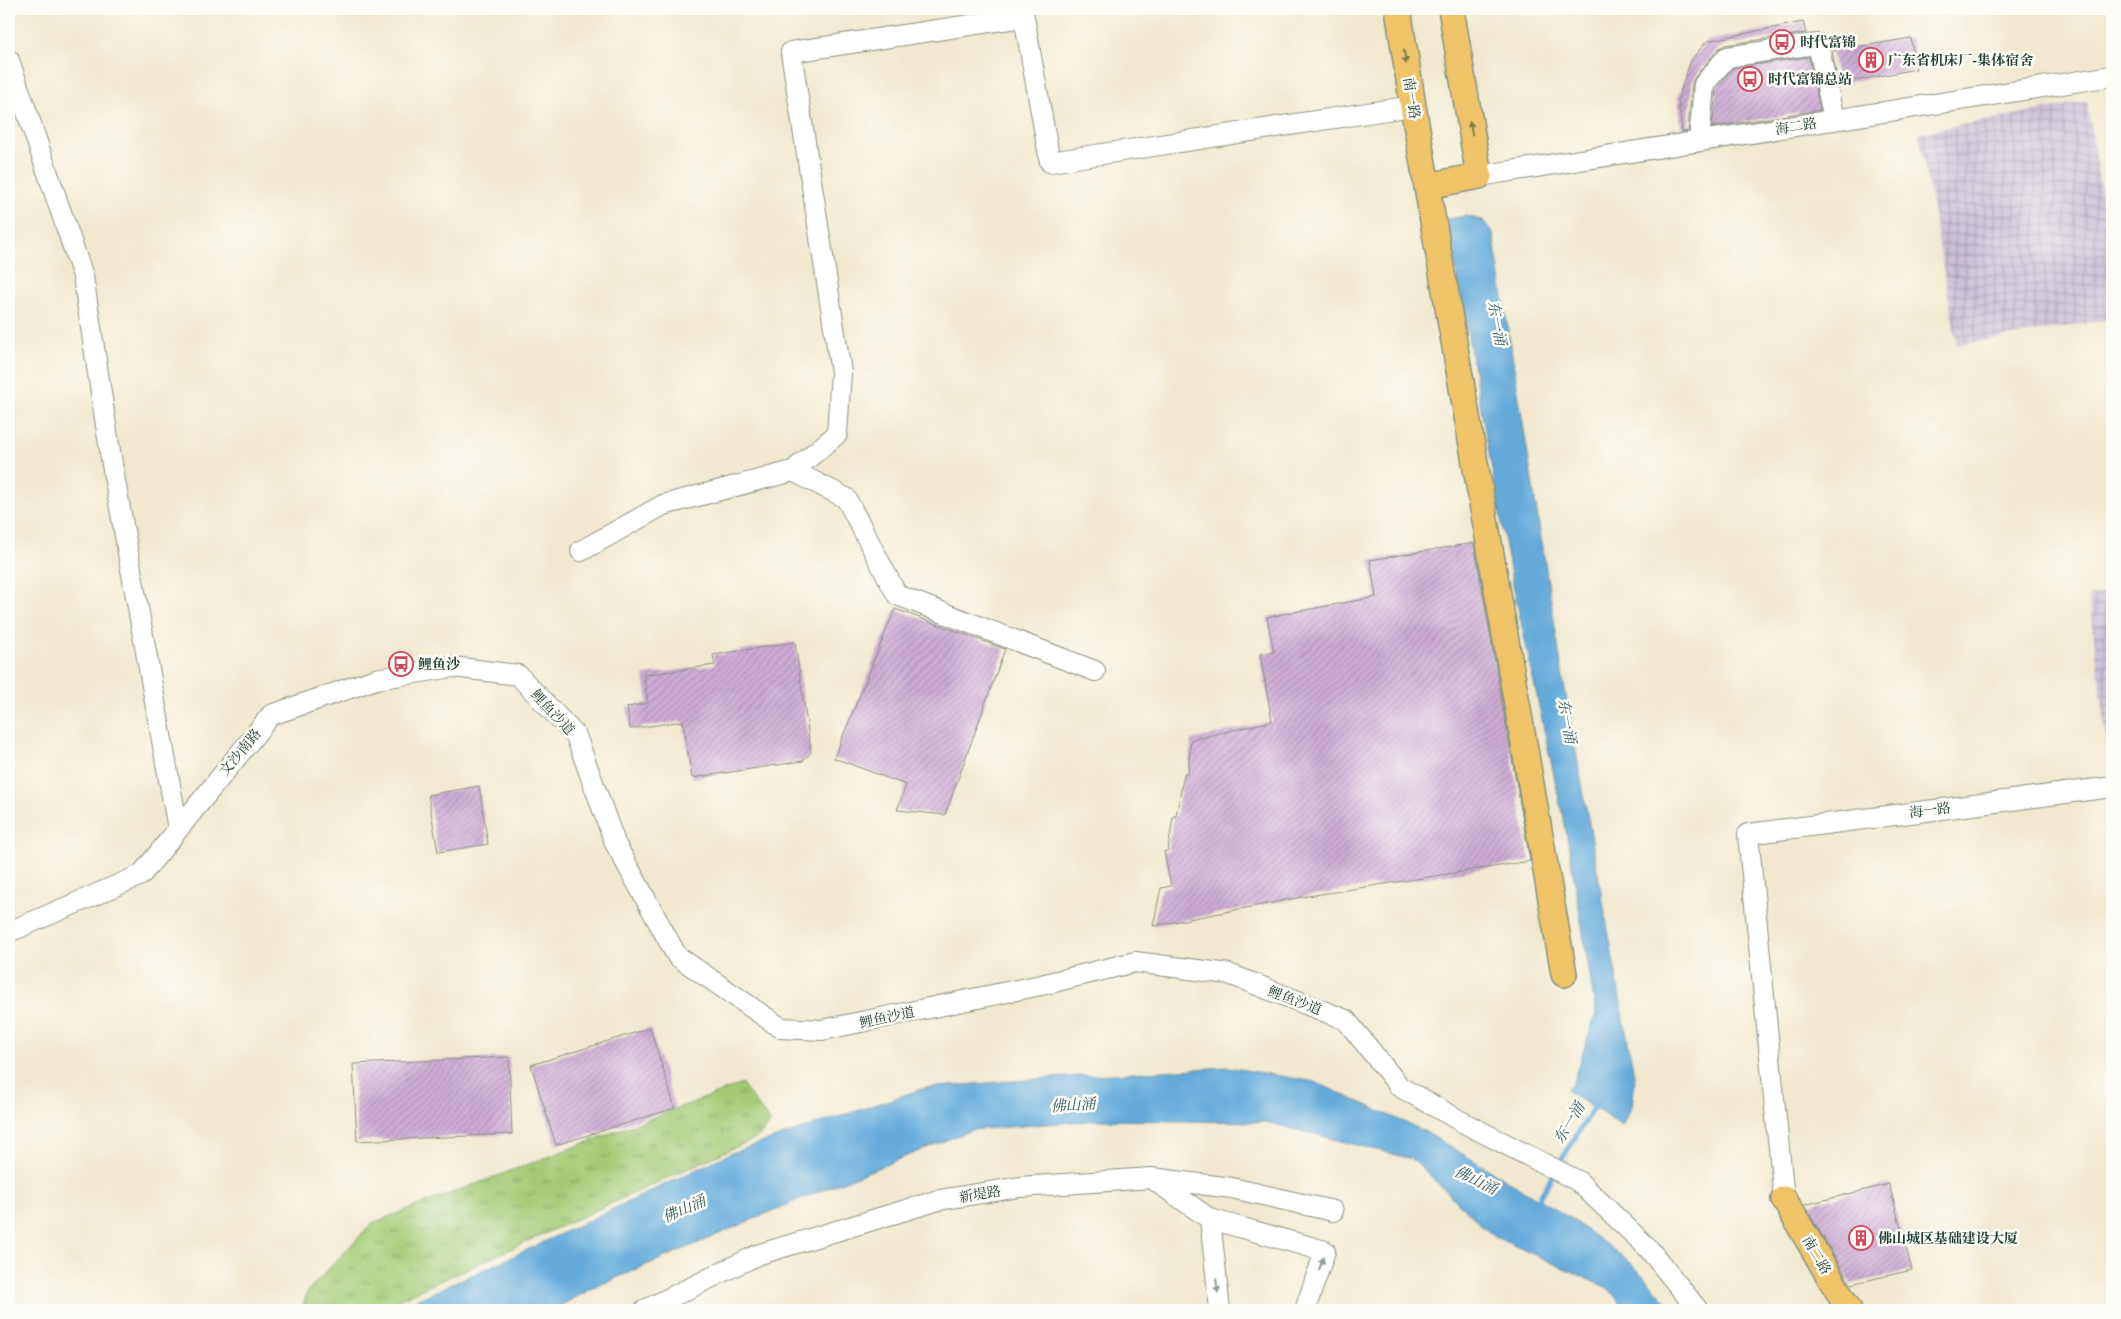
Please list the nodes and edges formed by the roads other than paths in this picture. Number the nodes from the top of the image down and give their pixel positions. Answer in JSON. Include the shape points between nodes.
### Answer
{"nodes":[{"id":1,"x":1398,"y":9,"type":"edge"},
{"id":2,"x":1451,"y":9,"type":"edge"},
{"id":3,"x":9,"y":60,"type":"edge"},
{"id":4,"x":2111,"y":81,"type":"edge"},
{"id":5,"x":1413,"y":106,"type":"junction"},
{"id":6,"x":1834,"y":120,"type":"junction"},
{"id":7,"x":1700,"y":141,"type":"junction"},
{"id":8,"x":1479,"y":176,"type":"junction"},
{"id":9,"x":1427,"y":186,"type":"junction"},
{"id":10,"x":792,"y":471,"type":"junction"},
{"id":11,"x":581,"y":551,"type":"dead end"},
{"id":12,"x":1096,"y":671,"type":"dead end"},
{"id":13,"x":518,"y":675,"type":"joint"},
{"id":14,"x":2112,"y":787,"type":"edge"},
{"id":15,"x":178,"y":829,"type":"junction"},
{"id":16,"x":9,"y":932,"type":"edge"},
{"id":17,"x":1564,"y":974,"type":"dead end"},
{"id":18,"x":1151,"y":1178,"type":"junction"},
{"id":19,"x":1784,"y":1199,"type":"joint"},
{"id":20,"x":1333,"y":1211,"type":"dead end"},
{"id":21,"x":1210,"y":1220,"type":"junction"},
{"id":22,"x":645,"y":1310,"type":"edge"},
{"id":23,"x":1220,"y":1310,"type":"edge"},
{"id":24,"x":1305,"y":1310,"type":"edge"},
{"id":25,"x":1698,"y":1310,"type":"edge"},
{"id":26,"x":1849,"y":1310,"type":"edge"}],
"edges":[{"from":1,"to":5,"type":"main road","name":"南一路","one_way":true},
{"from":8,"to":2,"type":"main road","one_way":true},
{"from":3,"to":15,"type":"street","via":[[83,276],[112,464]]},
{"from":4,"to":6,"type":"street","name":"海二路"},
{"from":5,"to":9,"type":"main road","name":"南一路"},
{"from":5,"to":10,"type":"street","via":[[1050,162],[1024,17],[791,52],[841,372],[837,434]]},
{"from":6,"to":7,"type":"street","name":"海二路"},
{"from":6,"to":7,"type":"street","via":[[1818,44],[1727,57],[1704,84]]},
{"from":7,"to":8,"type":"street","name":"海二路"},
{"from":8,"to":9,"type":"main road"},
{"from":9,"to":17,"type":"main road","name":"南一路"},
{"from":10,"to":11,"type":"street","via":[[663,505]]},
{"from":10,"to":12,"type":"street","via":[[846,498],[897,595]]},
{"from":13,"to":15,"type":"street","name":"文沙南路","via":[[453,667],[376,679],[271,716]]},
{"from":13,"to":25,"type":"street","name":"鲤鱼沙道","via":[[576,736],[614,843],[677,956],[781,1028],[822,1030],[1041,985],[1135,962],[1228,974],[1346,1020],[1400,1087],[1578,1181],[1648,1248]]},
{"from":14,"to":19,"type":"street","name":"海一路","via":[[1748,834]]},
{"from":15,"to":16,"type":"street","name":"文沙南路","via":[[141,875]]},
{"from":18,"to":20,"type":"street","name":"新堤路","via":[[1232,1188]]},
{"from":18,"to":21,"type":"street"},
{"from":18,"to":22,"type":"street","name":"新堤路","via":[[1020,1187],[939,1200],[757,1255]]},
{"from":19,"to":26,"type":"main road","name":"南二路"},
{"from":21,"to":23,"type":"street","one_way":true},
{"from":24,"to":21,"type":"street","one_way":true,"via":[[1325,1251]]}]}
